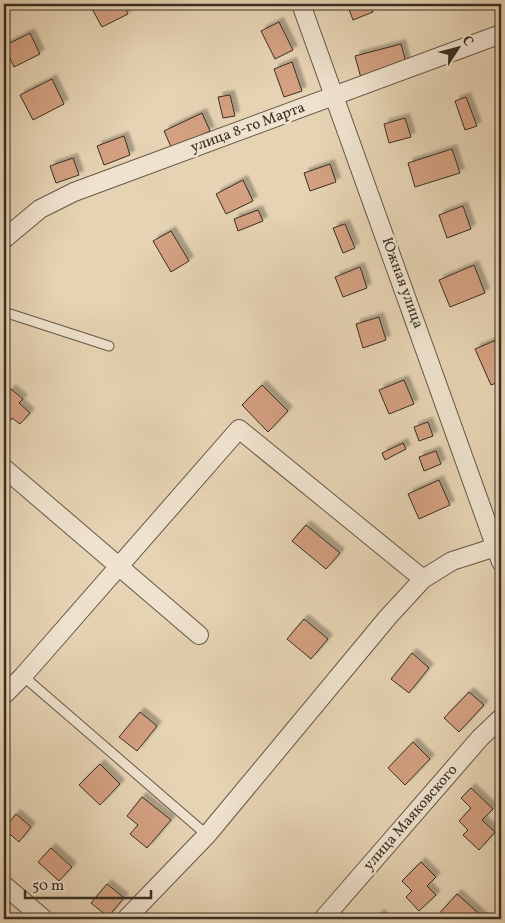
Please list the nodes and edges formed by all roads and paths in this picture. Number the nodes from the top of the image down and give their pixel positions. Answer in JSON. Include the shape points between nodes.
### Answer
{"nodes":[{"id":1,"x":301,"y":4,"type":"edge"},
{"id":2,"x":501,"y":34,"type":"edge"},
{"id":3,"x":335,"y":96,"type":"junction"},
{"id":4,"x":4,"y":238,"type":"edge"},
{"id":5,"x":4,"y":312,"type":"edge"},
{"id":6,"x":109,"y":346,"type":"dead end"},
{"id":7,"x":4,"y":468,"type":"edge"},
{"id":8,"x":499,"y":554,"type":"edge"},
{"id":9,"x":119,"y":566,"type":"junction"},
{"id":10,"x":423,"y":578,"type":"junction"},
{"id":11,"x":199,"y":635,"type":"dead end"},
{"id":12,"x":23,"y":676,"type":"junction"},
{"id":13,"x":4,"y":695,"type":"edge"},
{"id":14,"x":501,"y":718,"type":"edge"},
{"id":15,"x":207,"y":835,"type":"junction"},
{"id":16,"x":4,"y":885,"type":"edge"},
{"id":17,"x":44,"y":919,"type":"edge"},
{"id":18,"x":126,"y":919,"type":"edge"},
{"id":19,"x":323,"y":919,"type":"edge"}],
"edges":[{"from":1,"to":3,"type":"street","name":"Южная улица"},
{"from":2,"to":3,"type":"street","name":"улица 8-го Марта"},
{"from":3,"to":4,"type":"street","name":"улица 8-го Марта","via":[[62,197],[29,217]]},
{"from":3,"to":8,"type":"street","name":"Южная улица"},
{"from":5,"to":6,"type":"lane"},
{"from":7,"to":9,"type":"street"},
{"from":8,"to":10,"type":"street","via":[[452,561]]},
{"from":9,"to":10,"type":"street","via":[[239,429]]},
{"from":9,"to":11,"type":"street"},
{"from":9,"to":12,"type":"street"},
{"from":10,"to":15,"type":"street"},
{"from":12,"to":13,"type":"street"},
{"from":12,"to":15,"type":"lane"},
{"from":14,"to":19,"type":"street","name":"улица Маяковского"},
{"from":15,"to":18,"type":"street"},
{"from":16,"to":17,"type":"street"}]}
